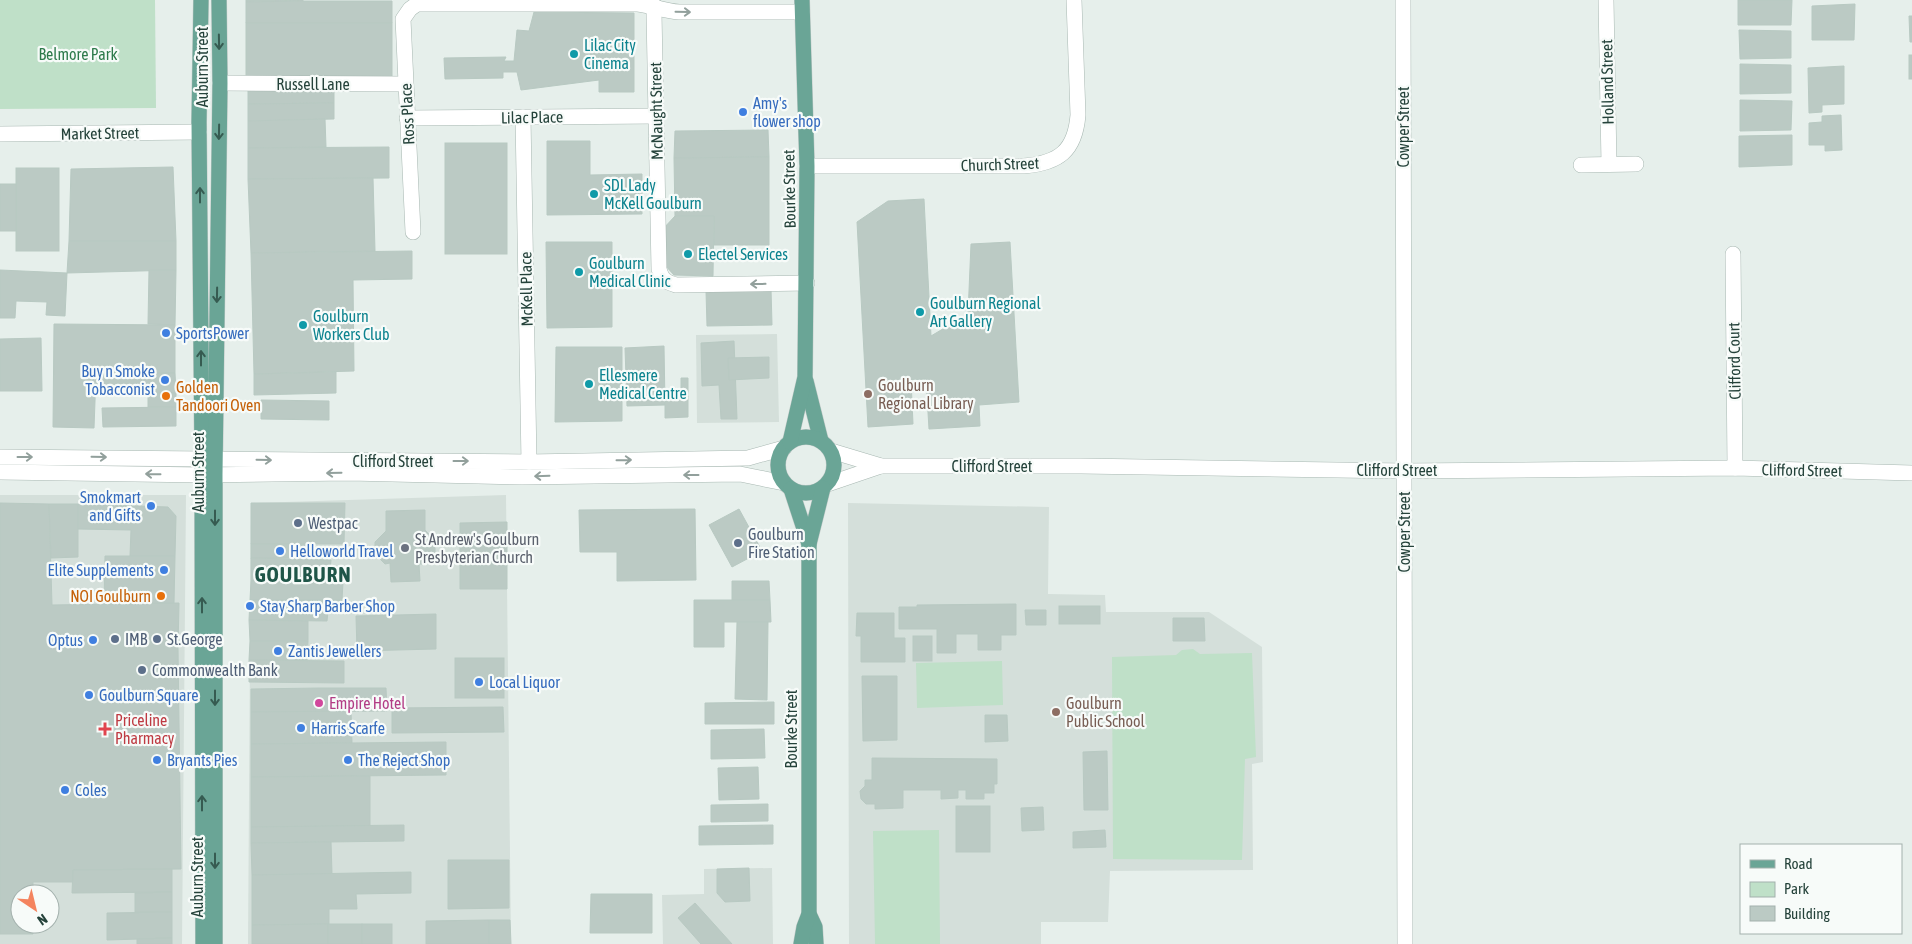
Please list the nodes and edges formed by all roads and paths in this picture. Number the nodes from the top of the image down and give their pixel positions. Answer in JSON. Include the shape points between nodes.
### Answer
{"nodes":[{"id":1,"x":201,"y":0,"type":"edge"},
{"id":2,"x":218,"y":0,"type":"edge"},
{"id":3,"x":1074,"y":0,"type":"edge"},
{"id":4,"x":1403,"y":0,"type":"edge"},
{"id":5,"x":1606,"y":0,"type":"edge"},
{"id":6,"x":406,"y":4,"type":"edge"},
{"id":7,"x":802,"y":6,"type":"edge"},
{"id":8,"x":656,"y":7,"type":"junction"},
{"id":9,"x":220,"y":84,"type":"junction"},
{"id":10,"x":405,"y":84,"type":"junction"},
{"id":11,"x":658,"y":116,"type":"junction"},
{"id":12,"x":523,"y":117,"type":"junction"},
{"id":13,"x":407,"y":118,"type":"junction"},
{"id":14,"x":199,"y":132,"type":"junction"},
{"id":15,"x":0,"y":134,"type":"edge"},
{"id":16,"x":1581,"y":164,"type":"dead end"},
{"id":17,"x":1609,"y":164,"type":"junction"},
{"id":18,"x":1636,"y":164,"type":"dead end"},
{"id":19,"x":807,"y":166,"type":"junction"},
{"id":20,"x":413,"y":232,"type":"dead end"},
{"id":21,"x":1733,"y":254,"type":"dead end"},
{"id":22,"x":807,"y":283,"type":"junction"},
{"id":23,"x":806,"y":377,"type":"junction"},
{"id":24,"x":787,"y":445,"type":"junction"},
{"id":25,"x":826,"y":446,"type":"junction"},
{"id":26,"x":0,"y":457,"type":"edge"},
{"id":27,"x":881,"y":466,"type":"junction"},
{"id":28,"x":208,"y":467,"type":"junction"},
{"id":29,"x":524,"y":467,"type":"junction"},
{"id":30,"x":563,"y":468,"type":"junction"},
{"id":31,"x":1735,"y":468,"type":"junction"},
{"id":32,"x":1404,"y":471,"type":"junction"},
{"id":33,"x":0,"y":472,"type":"edge"},
{"id":34,"x":1912,"y":473,"type":"edge"},
{"id":35,"x":788,"y":486,"type":"junction"},
{"id":36,"x":825,"y":486,"type":"junction"},
{"id":37,"x":808,"y":544,"type":"junction"},
{"id":38,"x":809,"y":914,"type":"junction"},
{"id":39,"x":202,"y":944,"type":"edge"},
{"id":40,"x":215,"y":944,"type":"edge"},
{"id":41,"x":802,"y":944,"type":"edge"},
{"id":42,"x":816,"y":944,"type":"edge"},
{"id":43,"x":1405,"y":944,"type":"edge"}],
"edges":[{"from":1,"to":14,"type":"main road","name":"Auburn Street"},
{"from":2,"to":9,"type":"main road","name":"Auburn Street","one_way":true},
{"from":3,"to":19,"type":"street","name":"Church Street","via":[[1077,130],[1070,146],[1057,157],[1042,164],[1024,166]]},
{"from":4,"to":32,"type":"street","name":"Cowper Street"},
{"from":5,"to":17,"type":"street","name":"Holland Street"},
{"from":6,"to":8,"type":"street","via":[[638,4]]},
{"from":6,"to":10,"type":"street","name":"Ross Place","via":[[403,18]]},
{"from":8,"to":7,"type":"street","one_way":true,"via":[[679,12]]},
{"from":7,"to":19,"type":"main road","name":"Bourke Street"},
{"from":8,"to":11,"type":"street","name":"McNaught Street"},
{"from":9,"to":10,"type":"street","name":"Russell Lane"},
{"from":9,"to":28,"type":"main road","name":"Auburn Street","one_way":true},
{"from":10,"to":13,"type":"street","name":"Ross Place"},
{"from":11,"to":12,"type":"street","name":"Lilac Place"},
{"from":22,"to":11,"type":"street","name":"McNaught Street","one_way":true,"via":[[676,285],[661,277]]},
{"from":12,"to":13,"type":"street","name":"Lilac Place"},
{"from":12,"to":29,"type":"street","name":"McKell Place"},
{"from":13,"to":20,"type":"street","name":"Ross Place"},
{"from":14,"to":15,"type":"street","name":"Market Street"},
{"from":28,"to":14,"type":"main road","name":"Auburn Street","one_way":true},
{"from":16,"to":17,"type":"street"},
{"from":17,"to":18,"type":"street"},
{"from":19,"to":22,"type":"main road","name":"Bourke Street"},
{"from":21,"to":31,"type":"street","name":"Clifford Court"},
{"from":22,"to":23,"type":"main road","name":"Bourke Street"},
{"from":23,"to":24,"type":"main road","name":"Bourke Street"},
{"from":23,"to":25,"type":"main road","name":"Bourke Street"},
{"from":24,"to":25,"type":"main road","via":[[805,437]]},
{"from":30,"to":24,"type":"street","name":"Clifford Street","one_way":true,"via":[[748,458]]},
{"from":24,"to":35,"type":"main road","via":[[778,465]]},
{"from":25,"to":27,"type":"street","name":"Clifford Street"},
{"from":25,"to":36,"type":"main road","via":[[835,465]]},
{"from":26,"to":28,"type":"street","name":"Clifford Street","one_way":true},
{"from":27,"to":32,"type":"street","name":"Clifford Street"},
{"from":27,"to":36,"type":"street","name":"Clifford Street"},
{"from":28,"to":29,"type":"street","name":"Clifford Street"},
{"from":28,"to":33,"type":"street","name":"Clifford Street","one_way":true},
{"from":39,"to":28,"type":"main road","name":"Auburn Street","one_way":true},
{"from":28,"to":40,"type":"main road","name":"Auburn Street","one_way":true},
{"from":29,"to":30,"type":"street","name":"Clifford Street"},
{"from":35,"to":30,"type":"street","name":"Clifford Street","one_way":true,"via":[[740,474]]},
{"from":31,"to":32,"type":"street","name":"Clifford Street"},
{"from":31,"to":34,"type":"street","name":"Clifford Street"},
{"from":32,"to":43,"type":"street","name":"Cowper Street"},
{"from":35,"to":36,"type":"main road","via":[[807,493]]},
{"from":35,"to":37,"type":"main road","name":"Bourke Street"},
{"from":36,"to":37,"type":"main road","name":"Bourke Street"},
{"from":37,"to":38,"type":"main road","name":"Bourke Street"},
{"from":38,"to":41,"type":"main road","name":"Bourke Street"},
{"from":38,"to":42,"type":"main road","name":"Bourke Street","via":[[815,927]]}]}
